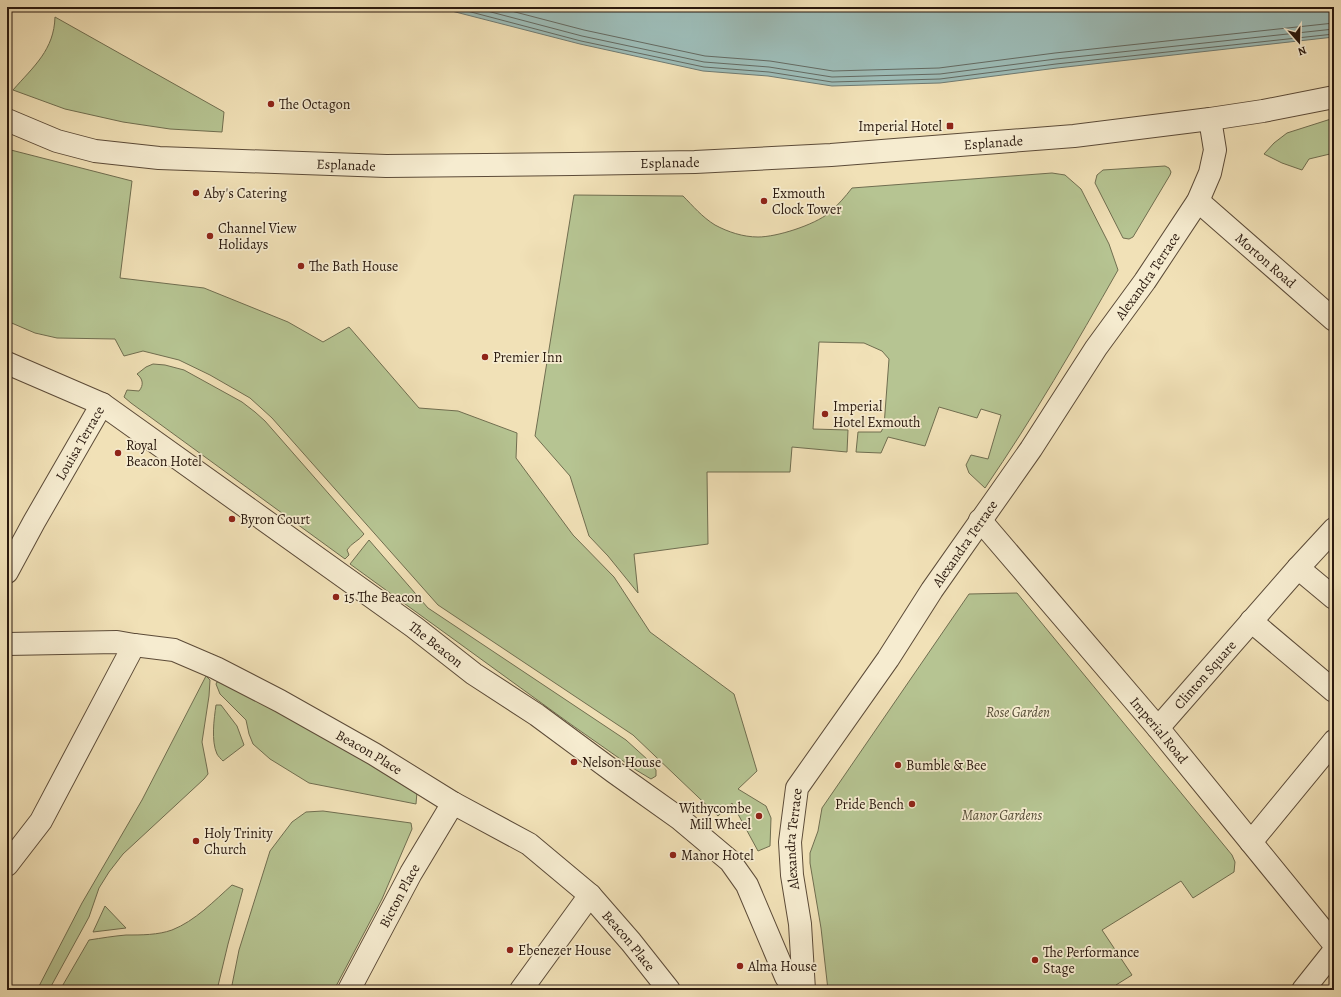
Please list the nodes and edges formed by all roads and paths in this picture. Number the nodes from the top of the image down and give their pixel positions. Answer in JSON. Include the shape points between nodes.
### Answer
{"nodes":[{"id":1,"x":1334,"y":97,"type":"edge"},
{"id":2,"x":1210,"y":119,"type":"junction"},
{"id":3,"x":7,"y":120,"type":"edge"},
{"id":4,"x":1198,"y":201,"type":"junction"},
{"id":5,"x":1334,"y":320,"type":"edge"},
{"id":6,"x":7,"y":363,"type":"edge"},
{"id":7,"x":102,"y":404,"type":"junction"},
{"id":8,"x":980,"y":520,"type":"junction"},
{"id":9,"x":1334,"y":529,"type":"edge"},
{"id":10,"x":1298,"y":568,"type":"junction"},
{"id":11,"x":7,"y":572,"type":"edge"},
{"id":12,"x":1334,"y":598,"type":"edge"},
{"id":13,"x":1251,"y":621,"type":"junction"},
{"id":14,"x":7,"y":644,"type":"edge"},
{"id":15,"x":134,"y":645,"type":"junction"},
{"id":16,"x":1334,"y":690,"type":"edge"},
{"id":17,"x":1158,"y":728,"type":"junction"},
{"id":18,"x":1334,"y":741,"type":"edge"},
{"id":19,"x":453,"y":803,"type":"junction"},
{"id":20,"x":1251,"y":842,"type":"junction"},
{"id":21,"x":7,"y":865,"type":"edge"},
{"id":22,"x":590,"y":895,"type":"junction"},
{"id":23,"x":1334,"y":944,"type":"edge"},
{"id":24,"x":1334,"y":952,"type":"edge"},
{"id":25,"x":348,"y":990,"type":"edge"},
{"id":26,"x":521,"y":990,"type":"edge"},
{"id":27,"x":669,"y":990,"type":"edge"},
{"id":28,"x":796,"y":990,"type":"edge"},
{"id":29,"x":804,"y":990,"type":"edge"},
{"id":30,"x":1303,"y":990,"type":"edge"}],
"edges":[{"from":1,"to":2,"type":"street","name":"Esplanade"},
{"from":2,"to":3,"type":"street","name":"Esplanade","via":[[1074,136],[830,155],[680,162],[394,166],[217,161],[95,151],[57,141]]},
{"from":2,"to":4,"type":"street","name":"Alexandra Terrace","via":[[1215,150],[1210,173]]},
{"from":4,"to":5,"type":"street","name":"Morton Road"},
{"from":4,"to":8,"type":"street","name":"Alexandra Terrace","via":[[1096,348],[1031,449]]},
{"from":6,"to":7,"type":"street","name":"Louisa Terrace"},
{"from":7,"to":11,"type":"street","name":"Louisa Terrace"},
{"from":7,"to":28,"type":"street","name":"The Beacon","via":[[414,627],[474,674],[537,715],[680,819],[730,860],[747,885],[786,977]]},
{"from":8,"to":17,"type":"street","name":"Imperial Road"},
{"from":8,"to":29,"type":"street","name":"Alexandra Terrace","via":[[798,788],[790,842],[792,876],[800,924]]},
{"from":9,"to":10,"type":"street","name":"Clinton Square"},
{"from":10,"to":12,"type":"street"},
{"from":10,"to":13,"type":"street","name":"Clinton Square"},
{"from":13,"to":16,"type":"street"},
{"from":13,"to":17,"type":"street","name":"Clinton Square"},
{"from":14,"to":15,"type":"street","name":"Beacon Place","via":[[117,642]]},
{"from":15,"to":19,"type":"street","name":"Beacon Place","via":[[174,650],[280,700]]},
{"from":15,"to":21,"type":"street","via":[[41,821]]},
{"from":17,"to":20,"type":"street","name":"Imperial Road"},
{"from":18,"to":20,"type":"street"},
{"from":19,"to":22,"type":"street","name":"Beacon Place","via":[[529,844]]},
{"from":19,"to":25,"type":"street","name":"Bicton Place","via":[[411,873]]},
{"from":20,"to":23,"type":"street","name":"Imperial Road"},
{"from":22,"to":26,"type":"street"},
{"from":22,"to":27,"type":"street","name":"Beacon Place"},
{"from":24,"to":30,"type":"street"}]}
